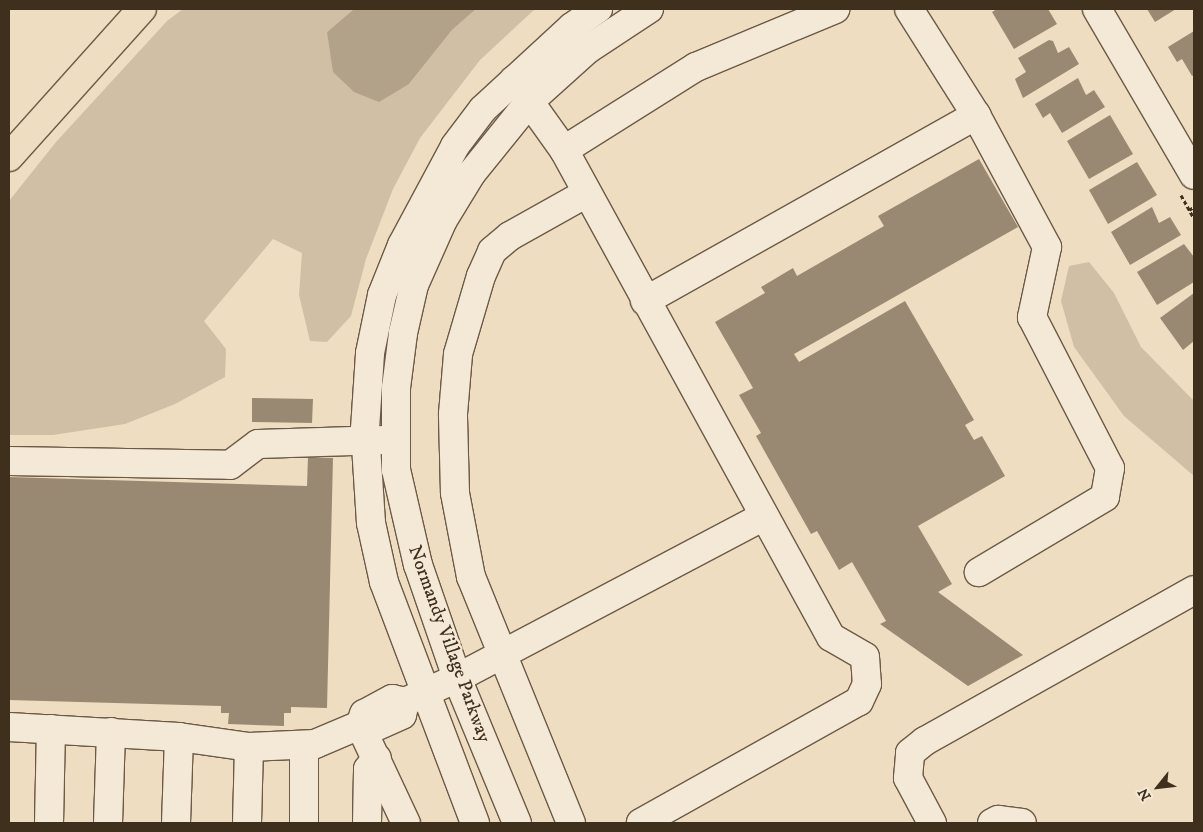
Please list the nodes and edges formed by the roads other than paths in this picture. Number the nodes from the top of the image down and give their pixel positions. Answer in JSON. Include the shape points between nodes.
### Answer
{"nodes":[{"id":1,"x":142,"y":9,"type":"edge"},
{"id":2,"x":598,"y":9,"type":"edge"},
{"id":3,"x":649,"y":9,"type":"edge"},
{"id":4,"x":835,"y":9,"type":"edge"},
{"id":5,"x":909,"y":9,"type":"edge"},
{"id":6,"x":1098,"y":9,"type":"edge"},
{"id":7,"x":514,"y":80,"type":"junction"},
{"id":8,"x":530,"y":101,"type":"junction"},
{"id":9,"x":976,"y":115,"type":"junction"},
{"id":10,"x":564,"y":150,"type":"junction"},
{"id":11,"x":9,"y":157,"type":"edge"},
{"id":12,"x":1194,"y":175,"type":"edge"},
{"id":13,"x":587,"y":193,"type":"junction"},
{"id":14,"x":433,"y":213,"type":"junction"},
{"id":15,"x":645,"y":301,"type":"junction"},
{"id":16,"x":366,"y":435,"type":"junction"},
{"id":17,"x":396,"y":435,"type":"junction"},
{"id":18,"x":9,"y":461,"type":"edge"},
{"id":19,"x":764,"y":516,"type":"junction"},
{"id":20,"x":979,"y":572,"type":"dead end"},
{"id":21,"x":1194,"y":590,"type":"edge"},
{"id":22,"x":502,"y":654,"type":"junction"},
{"id":23,"x":457,"y":678,"type":"junction"},
{"id":24,"x":415,"y":698,"type":"junction"},
{"id":25,"x":360,"y":725,"type":"junction"},
{"id":26,"x":9,"y":727,"type":"edge"},
{"id":27,"x":51,"y":729,"type":"junction"},
{"id":28,"x":111,"y":732,"type":"junction"},
{"id":29,"x":179,"y":737,"type":"junction"},
{"id":30,"x":304,"y":745,"type":"junction"},
{"id":31,"x":249,"y":747,"type":"junction"},
{"id":32,"x":377,"y":758,"type":"junction"},
{"id":33,"x":49,"y":823,"type":"edge"},
{"id":34,"x":108,"y":823,"type":"edge"},
{"id":35,"x":176,"y":823,"type":"edge"},
{"id":36,"x":247,"y":823,"type":"edge"},
{"id":37,"x":304,"y":823,"type":"edge"},
{"id":38,"x":367,"y":823,"type":"edge"},
{"id":39,"x":406,"y":823,"type":"edge"},
{"id":40,"x":475,"y":823,"type":"edge"},
{"id":41,"x":517,"y":823,"type":"edge"},
{"id":42,"x":570,"y":823,"type":"edge"},
{"id":43,"x":642,"y":823,"type":"edge"},
{"id":44,"x":932,"y":823,"type":"edge"},
{"id":45,"x":992,"y":823,"type":"edge"},
{"id":46,"x":1022,"y":823,"type":"edge"}],
"edges":[{"from":1,"to":11,"type":"highway"},
{"from":2,"to":7,"type":"street","name":"Normandy Village Parkway","via":[[572,27]]},
{"from":3,"to":8,"type":"street","name":"Normandy Village Parkway","via":[[588,49]]},
{"from":4,"to":10,"type":"street","via":[[696,67]]},
{"from":5,"to":9,"type":"street"},
{"from":6,"to":12,"type":"street"},
{"from":7,"to":8,"type":"street"},
{"from":7,"to":14,"type":"street","name":"Normandy Village Parkway","via":[[483,109],[455,146]]},
{"from":8,"to":10,"type":"street"},
{"from":8,"to":14,"type":"street","name":"Normandy Village Parkway","via":[[471,174]]},
{"from":9,"to":15,"type":"street"},
{"from":9,"to":20,"type":"street","via":[[1047,247],[1032,317],[1110,468],[1105,497]]},
{"from":10,"to":13,"type":"street"},
{"from":13,"to":15,"type":"street"},
{"from":13,"to":22,"type":"street","via":[[510,236],[492,251],[481,276],[458,354],[453,414],[455,493],[471,578]]},
{"from":14,"to":16,"type":"street","name":"Normandy Village Parkway","via":[[382,295],[370,354]]},
{"from":14,"to":17,"type":"street","name":"Normandy Village Parkway","via":[[402,333],[396,388]]},
{"from":15,"to":19,"type":"street"},
{"from":16,"to":17,"type":"street"},
{"from":16,"to":18,"type":"street","via":[[258,444],[230,465]]},
{"from":16,"to":24,"type":"street","name":"Normandy Village Parkway","via":[[371,523]]},
{"from":17,"to":23,"type":"street","name":"Normandy Village Parkway","via":[[396,470],[418,565]]},
{"from":19,"to":22,"type":"street"},
{"from":19,"to":43,"type":"street","via":[[830,638],[865,657],[867,684],[859,701]]},
{"from":21,"to":44,"type":"street","via":[[925,741],[910,754],[908,778]]},
{"from":22,"to":23,"type":"street"},
{"from":22,"to":42,"type":"street"},
{"from":23,"to":24,"type":"street"},
{"from":23,"to":41,"type":"street","name":"Normandy Village Parkway"},
{"from":24,"to":25,"type":"street","via":[[392,699],[364,714]]},
{"from":24,"to":40,"type":"street","name":"Normandy Village Parkway"},
{"from":25,"to":30,"type":"street","via":[[315,744]]},
{"from":25,"to":32,"type":"street"},
{"from":26,"to":27,"type":"street"},
{"from":27,"to":28,"type":"street"},
{"from":27,"to":33,"type":"street"},
{"from":28,"to":29,"type":"street"},
{"from":28,"to":34,"type":"street"},
{"from":29,"to":31,"type":"street"},
{"from":29,"to":35,"type":"street"},
{"from":30,"to":31,"type":"street"},
{"from":30,"to":37,"type":"street"},
{"from":31,"to":36,"type":"street"},
{"from":32,"to":38,"type":"street","via":[[368,769]]},
{"from":32,"to":39,"type":"street"},
{"from":45,"to":46,"type":"street","via":[[998,820]]}]}
